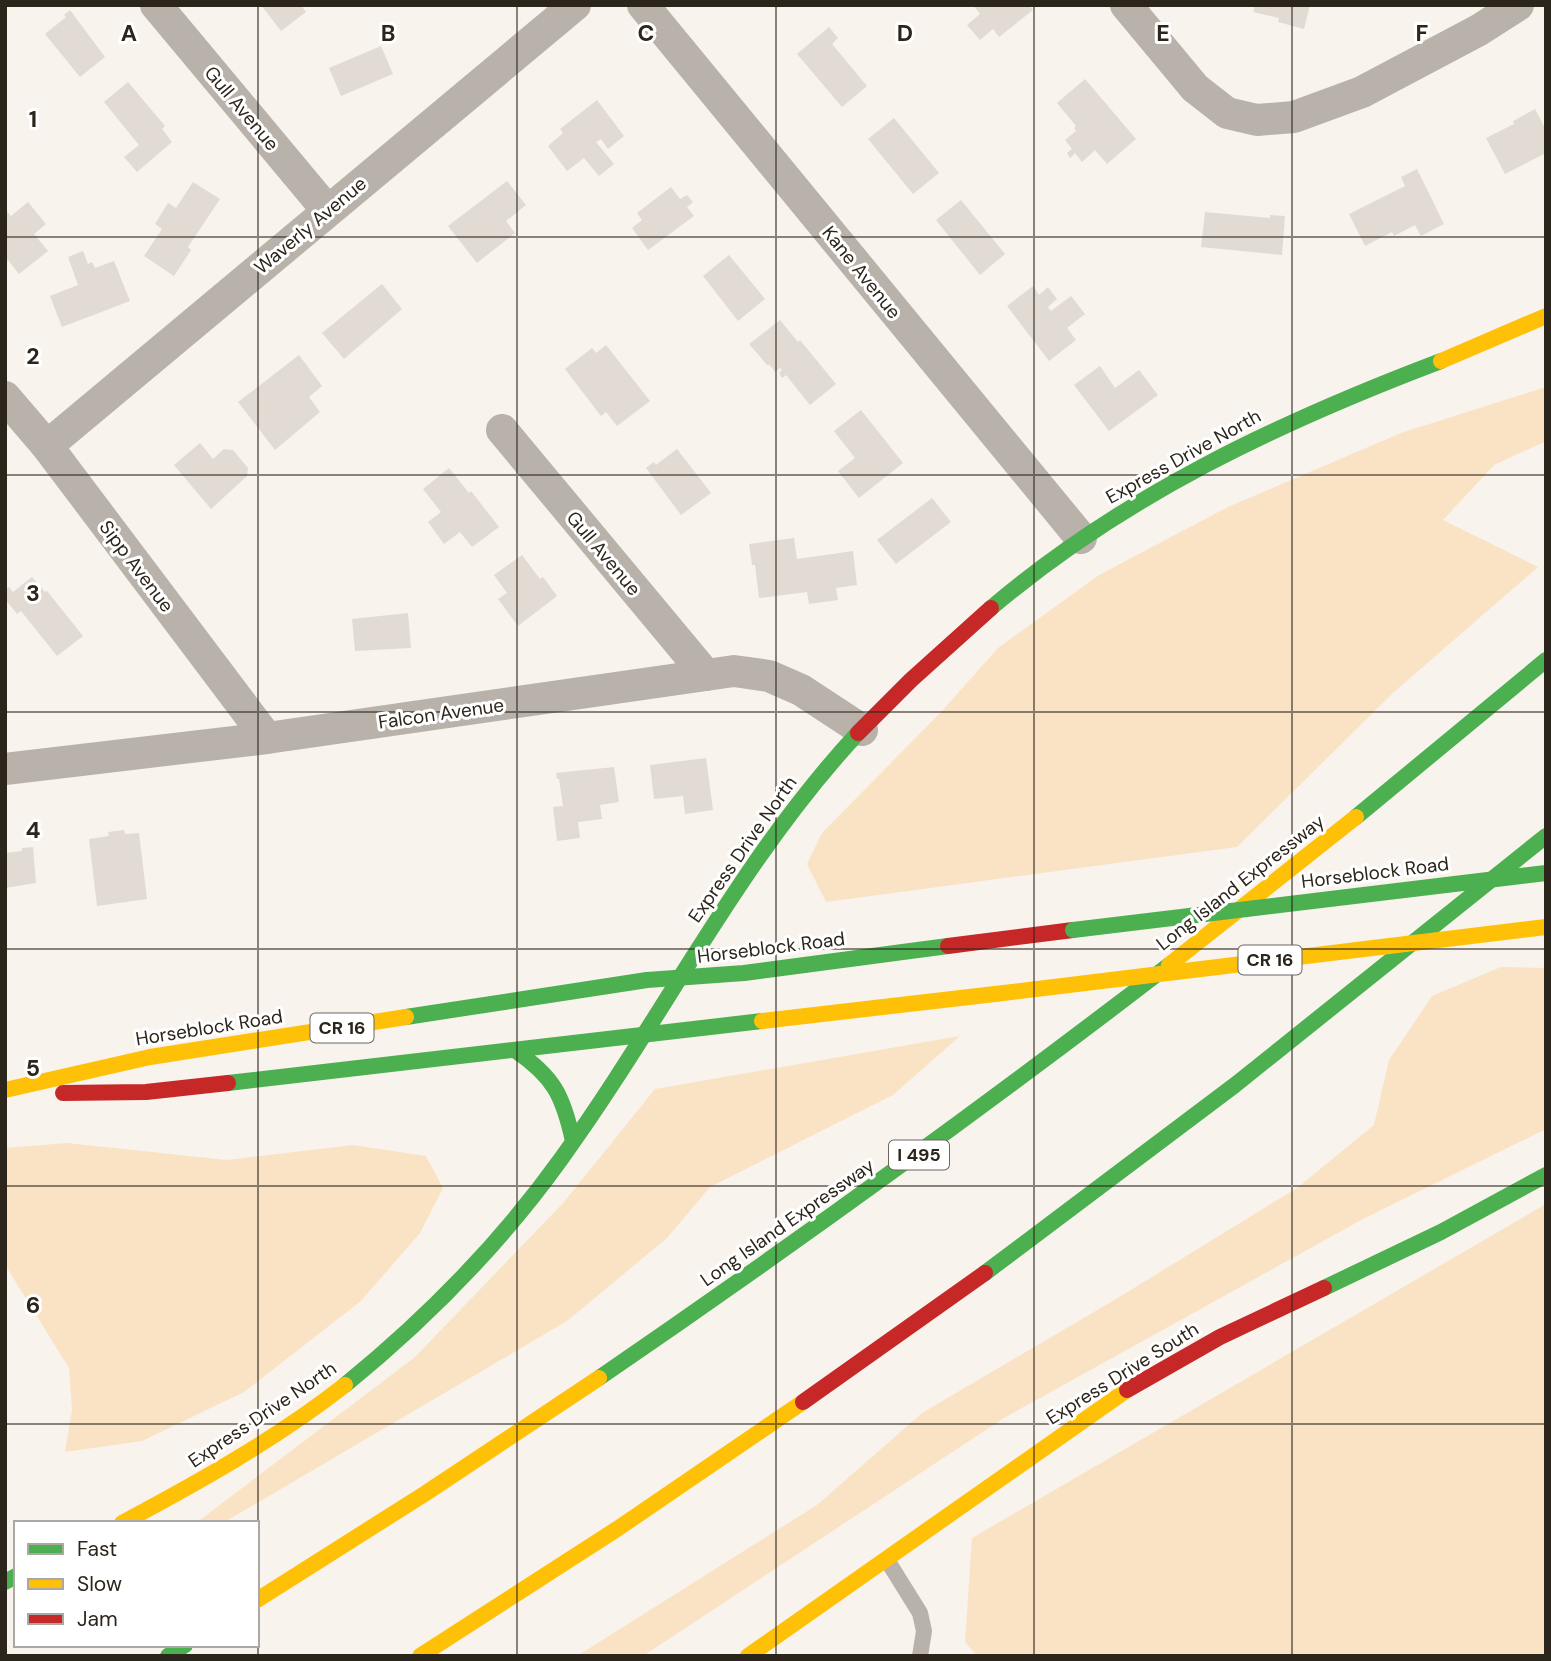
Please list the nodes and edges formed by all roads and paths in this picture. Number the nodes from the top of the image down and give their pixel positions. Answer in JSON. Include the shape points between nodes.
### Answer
{"nodes":[{"id":1,"x":156,"y":5,"type":"edge"},
{"id":2,"x":575,"y":5,"type":"edge"},
{"id":3,"x":643,"y":5,"type":"edge"},
{"id":4,"x":1126,"y":5,"type":"edge"},
{"id":5,"x":1518,"y":5,"type":"edge"},
{"id":6,"x":327,"y":210,"type":"junction"},
{"id":7,"x":1546,"y":316,"type":"edge"},
{"id":8,"x":5,"y":397,"type":"edge"},
{"id":9,"x":502,"y":430,"type":"dead end"},
{"id":10,"x":47,"y":446,"type":"junction"},
{"id":11,"x":1081,"y":538,"type":"junction"},
{"id":12,"x":1546,"y":660,"type":"edge"},
{"id":13,"x":706,"y":675,"type":"junction"},
{"id":14,"x":862,"y":730,"type":"junction"},
{"id":15,"x":267,"y":738,"type":"junction"},
{"id":16,"x":5,"y":769,"type":"edge"},
{"id":17,"x":1546,"y":836,"type":"edge"},
{"id":18,"x":1546,"y":873,"type":"edge"},
{"id":19,"x":1546,"y":927,"type":"edge"},
{"id":20,"x":680,"y":978,"type":"junction"},
{"id":21,"x":646,"y":1034,"type":"junction"},
{"id":22,"x":516,"y":1051,"type":"junction"},
{"id":23,"x":5,"y":1091,"type":"edge"},
{"id":24,"x":573,"y":1141,"type":"junction"},
{"id":25,"x":1546,"y":1175,"type":"edge"},
{"id":26,"x":126,"y":1521,"type":"edge"},
{"id":27,"x":887,"y":1560,"type":"junction"},
{"id":28,"x":259,"y":1600,"type":"edge"},
{"id":29,"x":419,"y":1656,"type":"edge"},
{"id":30,"x":748,"y":1656,"type":"edge"},
{"id":31,"x":920,"y":1656,"type":"edge"}],
"edges":[{"from":1,"to":6,"type":"street","name":"Gull Avenue"},
{"from":2,"to":6,"type":"street","name":"Waverly Avenue"},
{"from":3,"to":11,"type":"street","name":"Kane Avenue"},
{"from":4,"to":5,"type":"street","via":[[1195,88],[1227,113],[1257,120],[1294,117],[1362,92]]},
{"from":6,"to":10,"type":"street","name":"Waverly Avenue"},
{"from":7,"to":11,"type":"main road","name":"Express Drive North","via":[[1235,448],[1156,490]]},
{"from":8,"to":10,"type":"street","name":"Sipp Avenue"},
{"from":9,"to":13,"type":"street","name":"Gull Avenue"},
{"from":10,"to":15,"type":"street","name":"Sipp Avenue"},
{"from":11,"to":14,"type":"main road","name":"Express Drive North","via":[[964,630]]},
{"from":12,"to":28,"type":"main road","name":"Long Island Expressway","number":"I 495","via":[[1314,852],[923,1152],[568,1400]]},
{"from":13,"to":14,"type":"street","name":"Falcon Avenue","via":[[734,671],[769,676],[801,690]]},
{"from":13,"to":15,"type":"street","name":"Falcon Avenue"},
{"from":14,"to":20,"type":"main road","name":"Express Drive North","via":[[778,828]]},
{"from":15,"to":16,"type":"street","name":"Falcon Avenue"},
{"from":17,"to":29,"type":"main road","via":[[1189,1121],[1014,1251],[657,1502]]},
{"from":18,"to":20,"type":"main road","name":"Horseblock Road","number":"CR 16","bridge":true},
{"from":19,"to":21,"type":"main road","name":"Horseblock Road","number":"CR 16","bridge":true},
{"from":20,"to":21,"type":"main road","name":"Express Drive North"},
{"from":20,"to":23,"type":"main road","name":"Horseblock Road","number":"CR 16","via":[[150,1057]]},
{"from":21,"to":22,"type":"main road","name":"Horseblock Road","number":"CR 16"},
{"from":21,"to":24,"type":"main road","name":"Express Drive North"},
{"from":22,"to":23,"type":"main road","name":"Horseblock Road","number":"CR 16","via":[[146,1093]]},
{"from":22,"to":24,"type":"main road","via":[[539,1066],[557,1087]]},
{"from":24,"to":26,"type":"main road","name":"Express Drive North","via":[[470,1270],[367,1367],[264,1441]]},
{"from":25,"to":27,"type":"main road","name":"Express Drive South","via":[[1441,1232],[1164,1367],[1080,1421]]},
{"from":27,"to":30,"type":"main road","name":"Express Drive South"},
{"from":27,"to":31,"type":"lane","via":[[920,1613],[924,1631]]}]}
